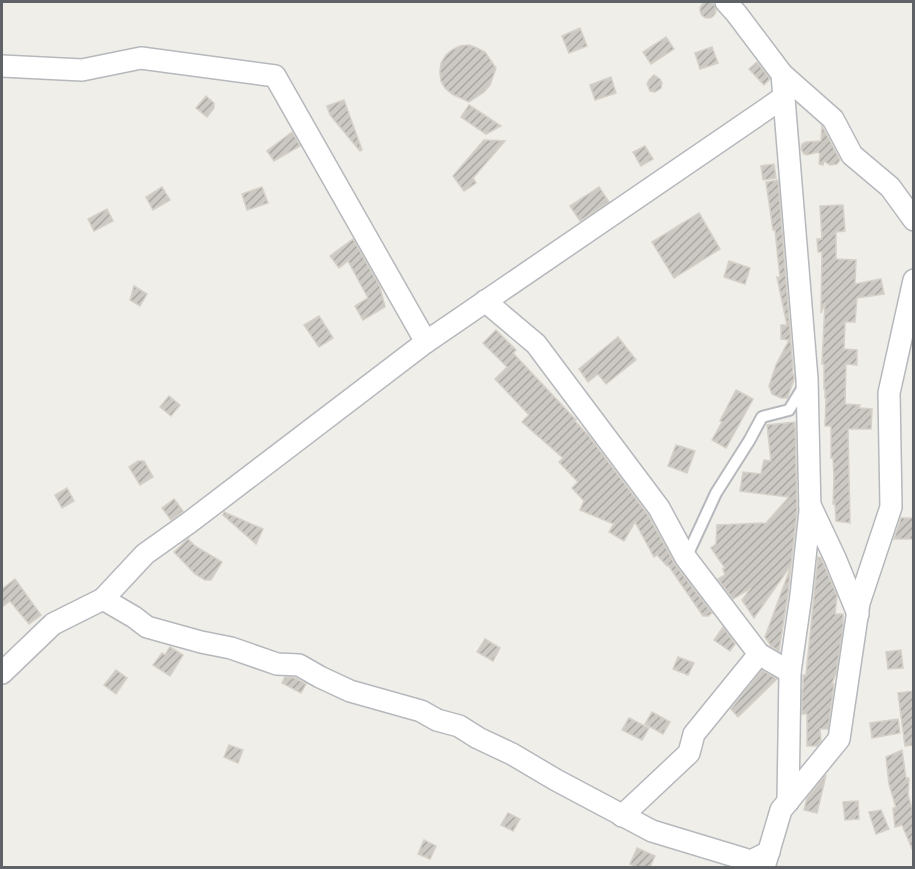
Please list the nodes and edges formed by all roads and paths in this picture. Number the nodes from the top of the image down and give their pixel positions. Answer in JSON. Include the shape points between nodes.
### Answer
{"nodes":[{"id":1,"x":726,"y":2,"type":"edge"},
{"id":2,"x":2,"y":66,"type":"edge"},
{"id":3,"x":782,"y":74,"type":"junction"},
{"id":4,"x":784,"y":97,"type":"junction"},
{"id":5,"x":914,"y":220,"type":"edge"},
{"id":6,"x":914,"y":280,"type":"edge"},
{"id":7,"x":485,"y":301,"type":"junction"},
{"id":8,"x":426,"y":342,"type":"junction"},
{"id":9,"x":807,"y":379,"type":"junction"},
{"id":10,"x":810,"y":503,"type":"junction"},
{"id":11,"x":686,"y":558,"type":"junction"},
{"id":12,"x":103,"y":599,"type":"junction"},
{"id":13,"x":858,"y":614,"type":"junction"},
{"id":14,"x":759,"y":654,"type":"junction"},
{"id":15,"x":790,"y":672,"type":"junction"},
{"id":16,"x":2,"y":673,"type":"edge"},
{"id":17,"x":788,"y":801,"type":"junction"},
{"id":18,"x":622,"y":816,"type":"junction"},
{"id":19,"x":767,"y":860,"type":"edge"}],
"edges":[{"from":1,"to":3,"type":"street"},
{"from":2,"to":8,"type":"street","via":[[82,70],[141,58],[275,76]]},
{"from":3,"to":4,"type":"street"},
{"from":3,"to":5,"type":"street","via":[[833,119],[852,155],[890,187]]},
{"from":4,"to":7,"type":"street"},
{"from":4,"to":9,"type":"street"},
{"from":6,"to":13,"type":"street","via":[[889,393],[891,507]]},
{"from":7,"to":8,"type":"street"},
{"from":7,"to":11,"type":"street","via":[[536,344],[658,508]]},
{"from":8,"to":12,"type":"street","via":[[145,554]]},
{"from":9,"to":10,"type":"street"},
{"from":9,"to":11,"type":"lane","via":[[789,410],[762,417],[716,493]]},
{"from":10,"to":13,"type":"street"},
{"from":10,"to":15,"type":"street"},
{"from":11,"to":14,"type":"street"},
{"from":12,"to":16,"type":"street","via":[[53,624]]},
{"from":12,"to":18,"type":"street","via":[[147,627],[277,664],[298,665],[350,691],[459,726]]},
{"from":13,"to":17,"type":"street","via":[[839,739]]},
{"from":14,"to":15,"type":"street"},
{"from":14,"to":18,"type":"street","via":[[694,734],[689,753]]},
{"from":15,"to":17,"type":"street"},
{"from":17,"to":19,"type":"street","via":[[781,810]]},
{"from":18,"to":19,"type":"street","via":[[652,831],[710,850],[751,861]]}]}
